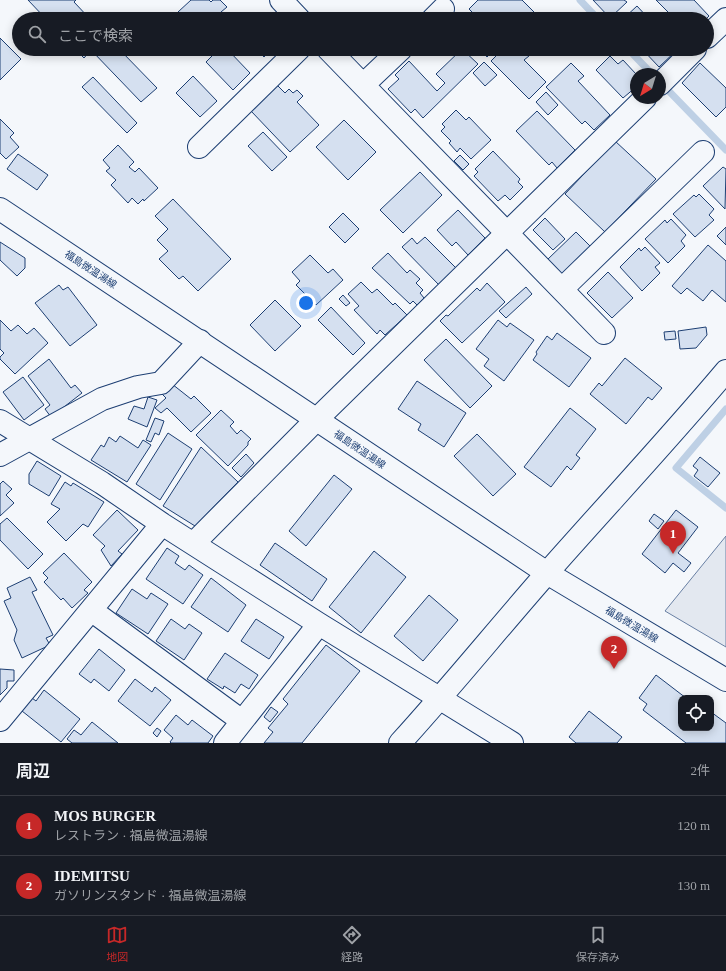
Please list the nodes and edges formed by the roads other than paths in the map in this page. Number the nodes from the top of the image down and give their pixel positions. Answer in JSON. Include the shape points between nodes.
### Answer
{"nodes":[{"id":1,"x":281,"y":0,"type":"edge"},
{"id":2,"x":292,"y":12,"type":"edge"},
{"id":3,"x":726,"y":19,"type":"edge"},
{"id":4,"x":714,"y":30,"type":"edge"},
{"id":5,"x":292,"y":56,"type":"edge"},
{"id":6,"x":335,"y":56,"type":"edge"},
{"id":7,"x":394,"y":56,"type":"edge"},
{"id":8,"x":688,"y":56,"type":"edge"},
{"id":9,"x":666,"y":78,"type":"edge"},
{"id":10,"x":363,"y":85,"type":"junction"},
{"id":11,"x":640,"y":104,"type":"edge"},
{"id":12,"x":199,"y":147,"type":"dead end"},
{"id":13,"x":703,"y":152,"type":"dead end"},
{"id":14,"x":0,"y":209,"type":"edge"},
{"id":15,"x":508,"y":234,"type":"junction"},
{"id":16,"x":562,"y":289,"type":"junction"},
{"id":17,"x":604,"y":333,"type":"dead end"},
{"id":18,"x":200,"y":341,"type":"junction"},
{"id":19,"x":726,"y":372,"type":"edge"},
{"id":20,"x":317,"y":419,"type":"junction"},
{"id":21,"x":0,"y":421,"type":"edge"},
{"id":22,"x":28,"y":439,"type":"junction"},
{"id":23,"x":0,"y":455,"type":"edge"},
{"id":24,"x":162,"y":524,"type":"junction"},
{"id":25,"x":194,"y":543,"type":"junction"},
{"id":26,"x":547,"y":573,"type":"junction"},
{"id":27,"x":91,"y":610,"type":"junction"},
{"id":28,"x":319,"y":624,"type":"junction"},
{"id":29,"x":726,"y":680,"type":"edge"},
{"id":30,"x":440,"y":699,"type":"junction"},
{"id":31,"x":0,"y":720,"type":"edge"},
{"id":32,"x":242,"y":721,"type":"junction"},
{"id":33,"x":226,"y":743,"type":"edge"},
{"id":34,"x":400,"y":743,"type":"edge"},
{"id":35,"x":512,"y":743,"type":"edge"}],
"edges":[{"from":1,"to":2,"type":"street"},
{"from":3,"to":4,"type":"street"},
{"from":5,"to":12,"type":"street"},
{"from":6,"to":10,"type":"street"},
{"from":7,"to":10,"type":"street"},
{"from":8,"to":9,"type":"street"},
{"from":10,"to":15,"type":"street"},
{"from":11,"to":15,"type":"street"},
{"from":13,"to":16,"type":"street"},
{"from":14,"to":18,"type":"street","name":"福島微温湯線"},
{"from":15,"to":16,"type":"street"},
{"from":15,"to":20,"type":"street"},
{"from":16,"to":17,"type":"street"},
{"from":18,"to":20,"type":"street","name":"福島微温湯線"},
{"from":18,"to":22,"type":"street","via":[[161,383],[112,395]]},
{"from":19,"to":26,"type":"street"},
{"from":20,"to":25,"type":"street"},
{"from":20,"to":26,"type":"street","name":"福島微温湯線"},
{"from":21,"to":22,"type":"street"},
{"from":22,"to":23,"type":"street"},
{"from":22,"to":24,"type":"street","via":[[102,483]]},
{"from":24,"to":25,"type":"street"},
{"from":24,"to":27,"type":"street"},
{"from":25,"to":28,"type":"street"},
{"from":26,"to":29,"type":"street","name":"福島微温湯線"},
{"from":26,"to":30,"type":"street"},
{"from":27,"to":31,"type":"street"},
{"from":27,"to":32,"type":"street"},
{"from":28,"to":30,"type":"street"},
{"from":28,"to":32,"type":"street"},
{"from":30,"to":34,"type":"street"},
{"from":30,"to":35,"type":"street"},
{"from":32,"to":33,"type":"street"}]}
